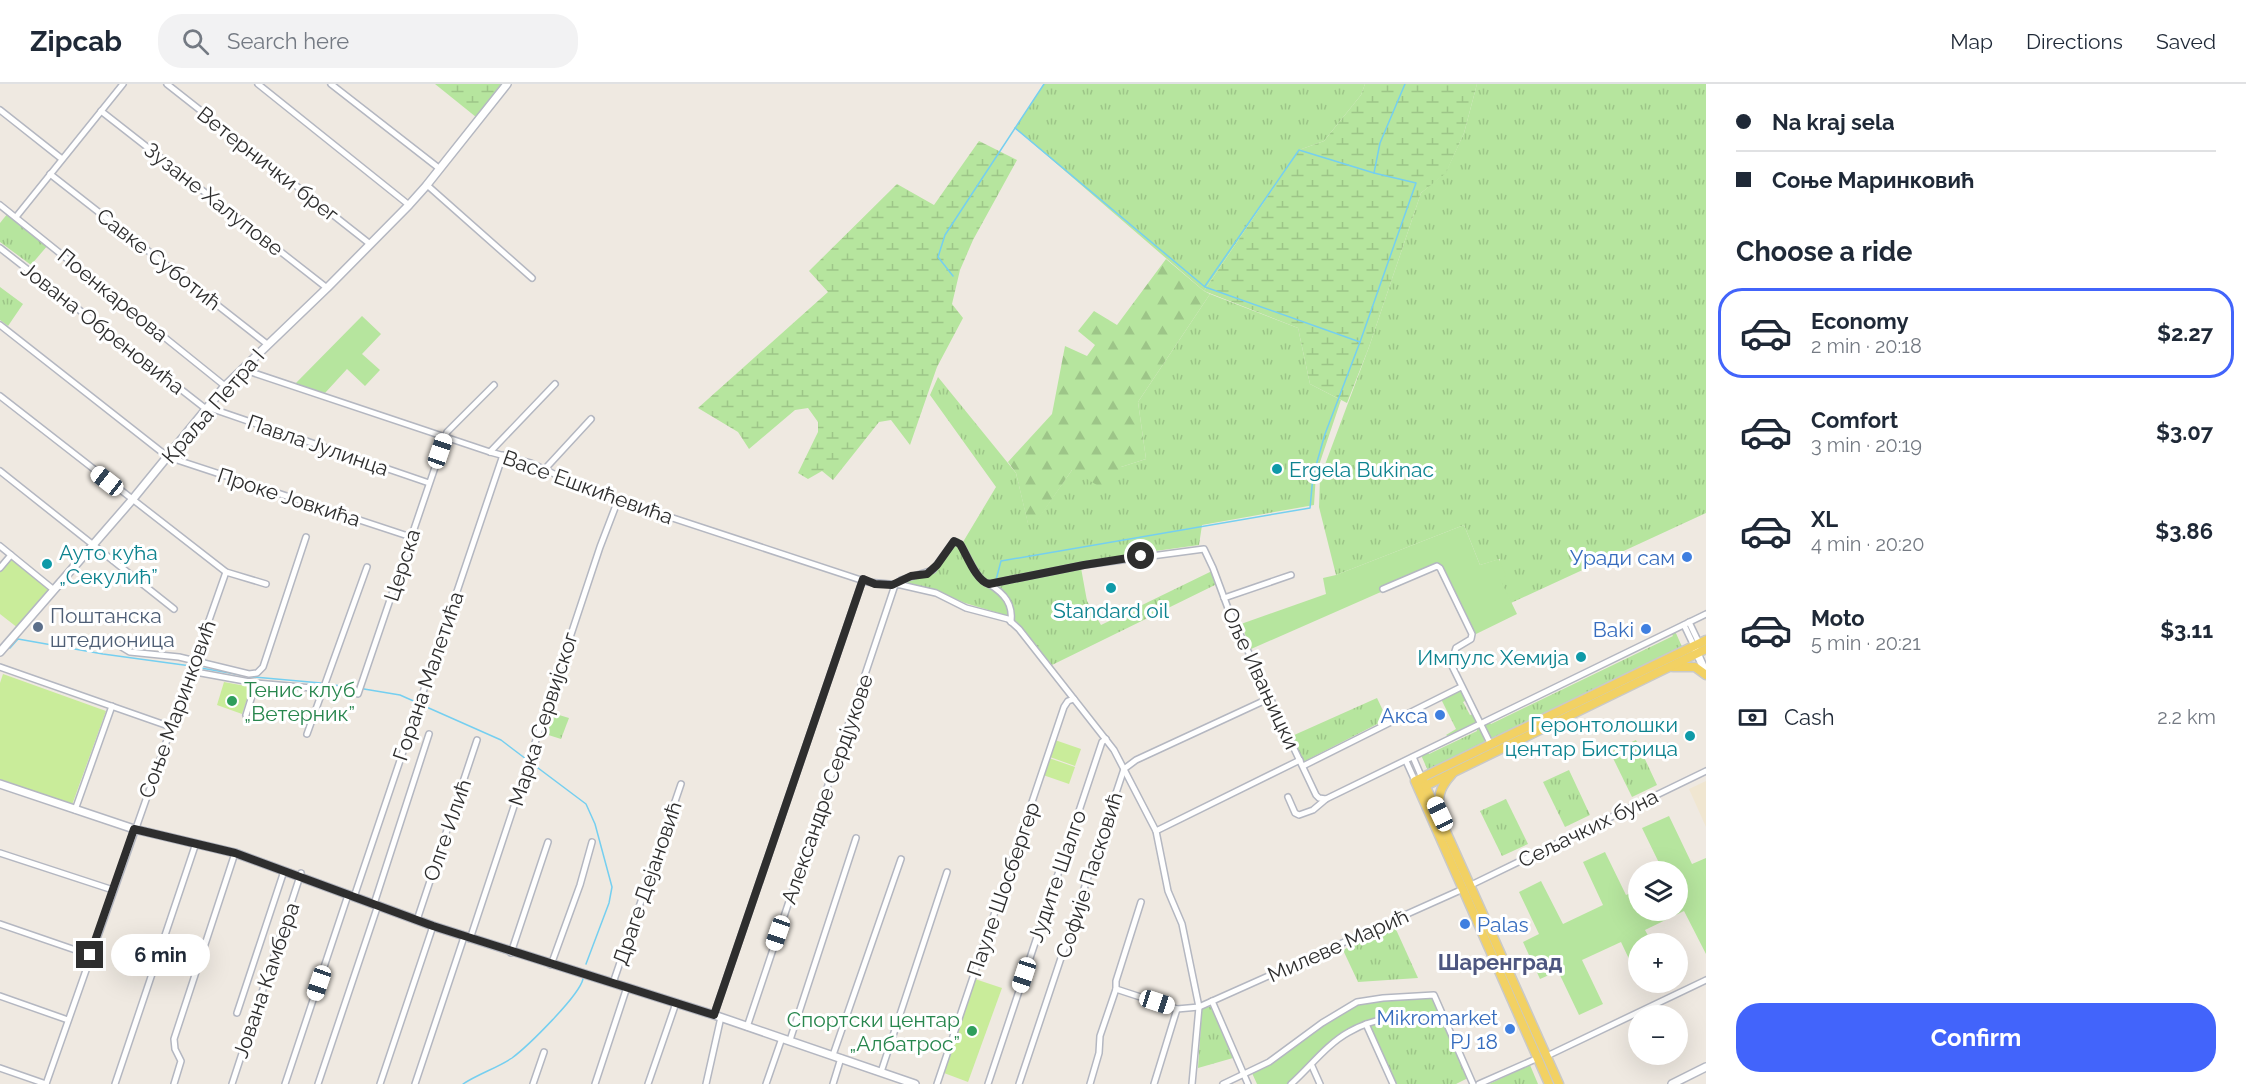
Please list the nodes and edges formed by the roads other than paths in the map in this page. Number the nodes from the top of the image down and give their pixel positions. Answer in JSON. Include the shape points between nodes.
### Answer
{"nodes":[{"id":1,"x":123,"y":84,"type":"edge"},
{"id":2,"x":167,"y":84,"type":"edge"},
{"id":3,"x":258,"y":84,"type":"edge"},
{"id":4,"x":331,"y":84,"type":"edge"},
{"id":5,"x":507,"y":84,"type":"edge"},
{"id":6,"x":0,"y":110,"type":"edge"},
{"id":7,"x":101,"y":111,"type":"junction"},
{"id":8,"x":62,"y":159,"type":"junction"},
{"id":9,"x":438,"y":171,"type":"junction"},
{"id":10,"x":50,"y":174,"type":"junction"},
{"id":11,"x":427,"y":185,"type":"junction"},
{"id":12,"x":0,"y":205,"type":"edge"},
{"id":13,"x":409,"y":205,"type":"junction"},
{"id":14,"x":15,"y":217,"type":"junction"},
{"id":15,"x":370,"y":244,"type":"junction"},
{"id":16,"x":0,"y":248,"type":"edge"},
{"id":17,"x":532,"y":278,"type":"dead end"},
{"id":18,"x":327,"y":288,"type":"junction"},
{"id":19,"x":0,"y":325,"type":"edge"},
{"id":20,"x":267,"y":344,"type":"junction"},
{"id":21,"x":242,"y":369,"type":"junction"},
{"id":22,"x":555,"y":384,"type":"dead end"},
{"id":23,"x":494,"y":385,"type":"dead end"},
{"id":24,"x":225,"y":386,"type":"junction"},
{"id":25,"x":0,"y":396,"type":"edge"},
{"id":26,"x":206,"y":408,"type":"junction"},
{"id":27,"x":591,"y":419,"type":"dead end"},
{"id":28,"x":446,"y":436,"type":"junction"},
{"id":29,"x":490,"y":452,"type":"junction"},
{"id":30,"x":504,"y":455,"type":"junction"},
{"id":31,"x":168,"y":456,"type":"junction"},
{"id":32,"x":544,"y":470,"type":"junction"},
{"id":33,"x":0,"y":471,"type":"edge"},
{"id":34,"x":429,"y":483,"type":"junction"},
{"id":35,"x":132,"y":500,"type":"junction"},
{"id":36,"x":618,"y":500,"type":"junction"},
{"id":37,"x":306,"y":537,"type":"dead end"},
{"id":38,"x":411,"y":537,"type":"junction"},
{"id":39,"x":93,"y":544,"type":"junction"},
{"id":40,"x":0,"y":546,"type":"edge"},
{"id":41,"x":11,"y":555,"type":"junction"},
{"id":42,"x":367,"y":567,"type":"dead end"},
{"id":43,"x":0,"y":568,"type":"edge"},
{"id":44,"x":226,"y":572,"type":"junction"},
{"id":45,"x":1291,"y":575,"type":"dead end"},
{"id":46,"x":863,"y":579,"type":"junction"},
{"id":47,"x":266,"y":584,"type":"dead end"},
{"id":48,"x":989,"y":584,"type":"junction"},
{"id":49,"x":895,"y":585,"type":"junction"},
{"id":50,"x":1383,"y":589,"type":"dead end"},
{"id":51,"x":54,"y":590,"type":"junction"},
{"id":52,"x":1224,"y":598,"type":"junction"},
{"id":53,"x":174,"y":609,"type":"dead end"},
{"id":54,"x":1706,"y":614,"type":"edge"},
{"id":55,"x":1011,"y":622,"type":"junction"},
{"id":56,"x":1687,"y":624,"type":"junction"},
{"id":57,"x":120,"y":646,"type":"dead end"},
{"id":58,"x":4,"y":648,"type":"edge"},
{"id":59,"x":1701,"y":649,"type":"edge"},
{"id":60,"x":193,"y":661,"type":"junction"},
{"id":61,"x":0,"y":667,"type":"edge"},
{"id":62,"x":1670,"y":667,"type":"junction"},
{"id":63,"x":190,"y":672,"type":"junction"},
{"id":64,"x":1706,"y":674,"type":"edge"},
{"id":65,"x":256,"y":683,"type":"junction"},
{"id":66,"x":1461,"y":687,"type":"junction"},
{"id":67,"x":323,"y":689,"type":"junction"},
{"id":68,"x":358,"y":694,"type":"dead end"},
{"id":69,"x":1269,"y":698,"type":"junction"},
{"id":70,"x":1074,"y":699,"type":"junction"},
{"id":71,"x":112,"y":706,"type":"junction"},
{"id":72,"x":246,"y":715,"type":"dead end"},
{"id":73,"x":1480,"y":724,"type":"junction"},
{"id":74,"x":171,"y":727,"type":"junction"},
{"id":75,"x":307,"y":734,"type":"dead end"},
{"id":76,"x":429,"y":734,"type":"dead end"},
{"id":77,"x":1106,"y":739,"type":"junction"},
{"id":78,"x":477,"y":740,"type":"dead end"},
{"id":79,"x":1491,"y":745,"type":"junction"},
{"id":80,"x":1413,"y":757,"type":"junction"},
{"id":81,"x":1406,"y":760,"type":"junction"},
{"id":82,"x":1301,"y":763,"type":"junction"},
{"id":83,"x":1124,"y":769,"type":"junction"},
{"id":84,"x":1706,"y":771,"type":"edge"},
{"id":85,"x":1454,"y":772,"type":"junction"},
{"id":86,"x":0,"y":784,"type":"edge"},
{"id":87,"x":681,"y":784,"type":"dead end"},
{"id":88,"x":1421,"y":784,"type":"junction"},
{"id":89,"x":1288,"y":797,"type":"dead end"},
{"id":90,"x":1326,"y":799,"type":"junction"},
{"id":91,"x":75,"y":810,"type":"junction"},
{"id":92,"x":1440,"y":814,"type":"junction"},
{"id":93,"x":134,"y":829,"type":"junction"},
{"id":94,"x":1156,"y":831,"type":"junction"},
{"id":95,"x":856,"y":838,"type":"dead end"},
{"id":96,"x":548,"y":842,"type":"dead end"},
{"id":97,"x":592,"y":842,"type":"dead end"},
{"id":98,"x":196,"y":843,"type":"junction"},
{"id":99,"x":0,"y":853,"type":"edge"},
{"id":100,"x":235,"y":853,"type":"junction"},
{"id":101,"x":901,"y":859,"type":"dead end"},
{"id":102,"x":284,"y":871,"type":"junction"},
{"id":103,"x":947,"y":872,"type":"dead end"},
{"id":104,"x":301,"y":875,"type":"junction"},
{"id":105,"x":1467,"y":887,"type":"junction"},
{"id":106,"x":113,"y":890,"type":"junction"},
{"id":107,"x":351,"y":896,"type":"junction"},
{"id":108,"x":1141,"y":902,"type":"dead end"},
{"id":109,"x":376,"y":904,"type":"junction"},
{"id":110,"x":417,"y":920,"type":"junction"},
{"id":111,"x":0,"y":924,"type":"edge"},
{"id":112,"x":433,"y":926,"type":"junction"},
{"id":113,"x":467,"y":938,"type":"junction"},
{"id":114,"x":512,"y":952,"type":"junction"},
{"id":115,"x":90,"y":955,"type":"junction"},
{"id":116,"x":551,"y":965,"type":"junction"},
{"id":117,"x":1706,"y":980,"type":"edge"},
{"id":118,"x":613,"y":983,"type":"junction"},
{"id":119,"x":627,"y":987,"type":"junction"},
{"id":120,"x":1116,"y":989,"type":"junction"},
{"id":121,"x":0,"y":996,"type":"edge"},
{"id":122,"x":1212,"y":1001,"type":"junction"},
{"id":123,"x":676,"y":1003,"type":"junction"},
{"id":124,"x":1199,"y":1007,"type":"junction"},
{"id":125,"x":1178,"y":1009,"type":"junction"},
{"id":126,"x":237,"y":1013,"type":"dead end"},
{"id":127,"x":717,"y":1016,"type":"junction"},
{"id":128,"x":1444,"y":1017,"type":"junction"},
{"id":129,"x":68,"y":1020,"type":"junction"},
{"id":130,"x":1366,"y":1024,"type":"junction"},
{"id":131,"x":747,"y":1027,"type":"junction"},
{"id":132,"x":786,"y":1039,"type":"junction"},
{"id":133,"x":544,"y":1052,"type":"dead end"},
{"id":134,"x":837,"y":1057,"type":"junction"},
{"id":135,"x":1542,"y":1057,"type":"junction"},
{"id":136,"x":1312,"y":1066,"type":"junction"},
{"id":137,"x":1706,"y":1067,"type":"edge"},
{"id":138,"x":0,"y":1068,"type":"edge"},
{"id":139,"x":881,"y":1072,"type":"junction"},
{"id":140,"x":1244,"y":1075,"type":"junction"},
{"id":141,"x":896,"y":1081,"type":"edge"},
{"id":142,"x":46,"y":1084,"type":"edge"},
{"id":143,"x":115,"y":1084,"type":"edge"},
{"id":144,"x":174,"y":1084,"type":"edge"},
{"id":145,"x":232,"y":1084,"type":"edge"},
{"id":146,"x":285,"y":1084,"type":"edge"},
{"id":147,"x":318,"y":1084,"type":"edge"},
{"id":148,"x":380,"y":1084,"type":"edge"},
{"id":149,"x":415,"y":1084,"type":"edge"},
{"id":150,"x":533,"y":1084,"type":"edge"},
{"id":151,"x":595,"y":1084,"type":"edge"},
{"id":152,"x":648,"y":1084,"type":"edge"},
{"id":153,"x":706,"y":1084,"type":"edge"},
{"id":154,"x":766,"y":1084,"type":"edge"},
{"id":155,"x":833,"y":1084,"type":"edge"},
{"id":156,"x":915,"y":1084,"type":"edge"},
{"id":157,"x":937,"y":1084,"type":"edge"},
{"id":158,"x":988,"y":1084,"type":"edge"},
{"id":159,"x":1019,"y":1084,"type":"edge"},
{"id":160,"x":1090,"y":1084,"type":"edge"},
{"id":161,"x":1154,"y":1084,"type":"edge"},
{"id":162,"x":1192,"y":1084,"type":"edge"},
{"id":163,"x":1223,"y":1084,"type":"edge"},
{"id":164,"x":1248,"y":1084,"type":"edge"},
{"id":165,"x":1291,"y":1084,"type":"edge"},
{"id":166,"x":1320,"y":1084,"type":"edge"},
{"id":167,"x":1393,"y":1084,"type":"edge"},
{"id":168,"x":1473,"y":1084,"type":"edge"},
{"id":169,"x":1479,"y":1084,"type":"edge"},
{"id":170,"x":1550,"y":1084,"type":"edge"},
{"id":171,"x":1559,"y":1084,"type":"edge"},
{"id":172,"x":1672,"y":1084,"type":"edge"}],
"edges":[{"from":1,"to":7,"type":"street"},
{"from":2,"to":15,"type":"street","name":"Ветернички брег"},
{"from":3,"to":13,"type":"street"},
{"from":4,"to":9,"type":"street"},
{"from":5,"to":9,"type":"street","name":"Краља Петра I"},
{"from":6,"to":8,"type":"street"},
{"from":7,"to":8,"type":"street"},
{"from":7,"to":18,"type":"street","name":"Зузане Халупове"},
{"from":8,"to":10,"type":"street"},
{"from":9,"to":11,"type":"street","name":"Краља Петра I"},
{"from":10,"to":14,"type":"street"},
{"from":10,"to":20,"type":"street","name":"Савке Суботић"},
{"from":11,"to":13,"type":"street","name":"Краља Петра I"},
{"from":11,"to":17,"type":"street"},
{"from":12,"to":14,"type":"street","name":"Поенкареова"},
{"from":13,"to":15,"type":"street","name":"Краља Петра I"},
{"from":14,"to":24,"type":"street","name":"Поенкареова"},
{"from":15,"to":18,"type":"street","name":"Краља Петра I"},
{"from":16,"to":26,"type":"street","name":"Јована Обреновића"},
{"from":18,"to":20,"type":"street","name":"Краља Петра I"},
{"from":19,"to":31,"type":"street","name":"Проке Јовкића"},
{"from":20,"to":21,"type":"street","name":"Краља Петра I"},
{"from":21,"to":24,"type":"street","name":"Краља Петра I"},
{"from":21,"to":28,"type":"street","name":"Васе Ешкићевића"},
{"from":22,"to":29,"type":"street"},
{"from":23,"to":28,"type":"street"},
{"from":24,"to":26,"type":"street","name":"Краља Петра I"},
{"from":25,"to":35,"type":"street"},
{"from":26,"to":31,"type":"street","name":"Краља Петра I"},
{"from":26,"to":34,"type":"street","name":"Павла Јулинца"},
{"from":27,"to":32,"type":"street"},
{"from":28,"to":29,"type":"street","name":"Васе Ешкићевића"},
{"from":28,"to":34,"type":"street","name":"Церска"},
{"from":29,"to":30,"type":"street","name":"Васе Ешкићевића"},
{"from":30,"to":32,"type":"street","name":"Васе Ешкићевића"},
{"from":30,"to":107,"type":"street","name":"Горана Малетића"},
{"from":31,"to":35,"type":"street","name":"Краља Петра I"},
{"from":31,"to":38,"type":"street","name":"Проке Јовкића"},
{"from":32,"to":36,"type":"street","name":"Васе Ешкићевића"},
{"from":33,"to":39,"type":"street"},
{"from":34,"to":38,"type":"street","name":"Церска"},
{"from":35,"to":39,"type":"street","name":"Краља Петра I"},
{"from":35,"to":44,"type":"street"},
{"from":36,"to":46,"type":"street","name":"Васе Ешкићевића"},
{"from":36,"to":113,"type":"street","name":"Марка Сервијског"},
{"from":37,"to":60,"type":"street","via":[[261,669],[249,674]]},
{"from":38,"to":68,"type":"street","name":"Церска"},
{"from":39,"to":51,"type":"street","name":"Краља Петра I"},
{"from":39,"to":53,"type":"street"},
{"from":40,"to":41,"type":"street"},
{"from":41,"to":43,"type":"street"},
{"from":41,"to":51,"type":"street"},
{"from":42,"to":67,"type":"street"},
{"from":44,"to":47,"type":"street"},
{"from":44,"to":60,"type":"street","name":"Соње Маринковић"},
{"from":45,"to":52,"type":"street"},
{"from":46,"to":49,"type":"street","name":"Васе Ешкићевића"},
{"from":46,"to":127,"type":"street"},
{"from":48,"to":49,"type":"street","via":[[979,578],[960,544],[954,541],[933,570]]},
{"from":48,"to":52,"type":"street","name":"Оље Ивањицки","via":[[1084,565],[1204,549]]},
{"from":48,"to":55,"type":"street","via":[[1008,600]]},
{"from":49,"to":55,"type":"street","name":"Васе Ешкићевића","via":[[936,593],[966,608]]},
{"from":49,"to":131,"type":"street","name":"Александре Сердјукове"},
{"from":50,"to":66,"type":"street","via":[[1437,566],[1441,570],[1472,634],[1452,654],[1450,664]]},
{"from":51,"to":58,"type":"street","name":"Краља Петра I"},
{"from":52,"to":69,"type":"street","name":"Оље Ивањицки"},
{"from":54,"to":56,"type":"street"},
{"from":55,"to":70,"type":"street"},
{"from":56,"to":59,"type":"street"},
{"from":56,"to":73,"type":"street"},
{"from":57,"to":60,"type":"street","via":[[130,652]]},
{"from":59,"to":62,"type":"main road"},
{"from":59,"to":64,"type":"street"},
{"from":59,"to":79,"type":"main road"},
{"from":60,"to":63,"type":"street","name":"Соње Маринковић"},
{"from":61,"to":71,"type":"street"},
{"from":62,"to":64,"type":"main road","via":[[1695,668]]},
{"from":62,"to":85,"type":"main road"},
{"from":63,"to":65,"type":"street"},
{"from":63,"to":74,"type":"street","name":"Соње Маринковић"},
{"from":65,"to":67,"type":"street"},
{"from":65,"to":72,"type":"street"},
{"from":66,"to":73,"type":"street"},
{"from":66,"to":82,"type":"street"},
{"from":67,"to":75,"type":"street"},
{"from":69,"to":82,"type":"street","name":"Оље Ивањицки"},
{"from":69,"to":83,"type":"street"},
{"from":70,"to":77,"type":"street"},
{"from":70,"to":157,"type":"street","name":"Пауле Шосбергер","via":[[1065,705]]},
{"from":71,"to":74,"type":"street"},
{"from":71,"to":91,"type":"street"},
{"from":73,"to":79,"type":"street"},
{"from":73,"to":80,"type":"street"},
{"from":74,"to":93,"type":"street","name":"Соње Маринковић"},
{"from":76,"to":109,"type":"street"},
{"from":77,"to":83,"type":"street"},
{"from":77,"to":158,"type":"street","name":"Јудите Шалго"},
{"from":78,"to":110,"type":"street","name":"Олге Илић"},
{"from":79,"to":88,"type":"main road"},
{"from":80,"to":81,"type":"street"},
{"from":80,"to":88,"type":"street"},
{"from":81,"to":88,"type":"street"},
{"from":81,"to":90,"type":"street"},
{"from":82,"to":90,"type":"street","name":"Оље Ивањицки","via":[[1316,795]]},
{"from":82,"to":94,"type":"street"},
{"from":83,"to":94,"type":"street"},
{"from":83,"to":159,"type":"street","name":"Софије Пасковић"},
{"from":84,"to":105,"type":"street","name":"Сељачких буна"},
{"from":85,"to":88,"type":"main road"},
{"from":85,"to":92,"type":"main road","via":[[1439,795]]},
{"from":86,"to":91,"type":"street"},
{"from":87,"to":118,"type":"street","name":"Драге Дејановић"},
{"from":88,"to":92,"type":"main road"},
{"from":88,"to":105,"type":"main road"},
{"from":89,"to":90,"type":"street","via":[[1299,814],[1313,810]]},
{"from":91,"to":93,"type":"street"},
{"from":92,"to":105,"type":"main road"},
{"from":93,"to":98,"type":"street"},
{"from":93,"to":106,"type":"street","name":"Соње Маринковић"},
{"from":94,"to":124,"type":"street","via":[[1168,891],[1182,924]]},
{"from":95,"to":132,"type":"street"},
{"from":96,"to":114,"type":"street"},
{"from":97,"to":116,"type":"street"},
{"from":98,"to":100,"type":"street"},
{"from":98,"to":143,"type":"street"},
{"from":99,"to":106,"type":"street"},
{"from":100,"to":102,"type":"street"},
{"from":100,"to":144,"type":"street","via":[[174,1039],[181,1061]]},
{"from":101,"to":134,"type":"street"},
{"from":102,"to":104,"type":"street"},
{"from":102,"to":126,"type":"street"},
{"from":103,"to":139,"type":"street"},
{"from":104,"to":107,"type":"street"},
{"from":104,"to":145,"type":"street","name":"Јована Камбера"},
{"from":105,"to":122,"type":"street","name":"Милеве Марић"},
{"from":105,"to":135,"type":"main road"},
{"from":106,"to":115,"type":"street","name":"Соње Маринковић"},
{"from":107,"to":109,"type":"street"},
{"from":107,"to":146,"type":"street","name":"Горана Малетића"},
{"from":108,"to":120,"type":"street"},
{"from":109,"to":110,"type":"street"},
{"from":109,"to":147,"type":"street"},
{"from":110,"to":112,"type":"street"},
{"from":111,"to":115,"type":"street"},
{"from":112,"to":113,"type":"street"},
{"from":112,"to":148,"type":"street"},
{"from":113,"to":114,"type":"street"},
{"from":113,"to":149,"type":"street","name":"Марка Сервијског"},
{"from":114,"to":116,"type":"street"},
{"from":115,"to":129,"type":"street","name":"Соње Маринковић"},
{"from":116,"to":118,"type":"street"},
{"from":117,"to":135,"type":"street"},
{"from":118,"to":119,"type":"street"},
{"from":119,"to":123,"type":"street"},
{"from":119,"to":151,"type":"street"},
{"from":120,"to":125,"type":"street","name":"Милеве Марић"},
{"from":120,"to":160,"type":"street","via":[[1100,1036]]},
{"from":121,"to":129,"type":"street"},
{"from":122,"to":124,"type":"street","name":"Милеве Марић"},
{"from":122,"to":140,"type":"street"},
{"from":123,"to":127,"type":"street"},
{"from":123,"to":152,"type":"street"},
{"from":124,"to":125,"type":"street","name":"Милеве Марић"},
{"from":124,"to":162,"type":"street"},
{"from":125,"to":161,"type":"street"},
{"from":127,"to":131,"type":"street"},
{"from":127,"to":153,"type":"street"},
{"from":128,"to":130,"type":"street","via":[[1395,1018]]},
{"from":128,"to":140,"type":"street","via":[[1434,995],[1357,1002],[1281,1055]]},
{"from":128,"to":168,"type":"street"},
{"from":129,"to":142,"type":"street","name":"Соње Маринковић"},
{"from":130,"to":136,"type":"street","via":[[1331,1045]]},
{"from":130,"to":167,"type":"street"},
{"from":131,"to":132,"type":"street"},
{"from":132,"to":134,"type":"street"},
{"from":132,"to":154,"type":"street"},
{"from":133,"to":150,"type":"street"},
{"from":134,"to":139,"type":"street"},
{"from":134,"to":155,"type":"street"},
{"from":135,"to":169,"type":"street"},
{"from":135,"to":170,"type":"main road"},
{"from":135,"to":171,"type":"main road"},
{"from":136,"to":165,"type":"street"},
{"from":136,"to":166,"type":"street"},
{"from":137,"to":172,"type":"street"},
{"from":138,"to":142,"type":"street"},
{"from":139,"to":141,"type":"street"},
{"from":140,"to":163,"type":"street"},
{"from":140,"to":164,"type":"street"},
{"from":141,"to":156,"type":"street"}]}
